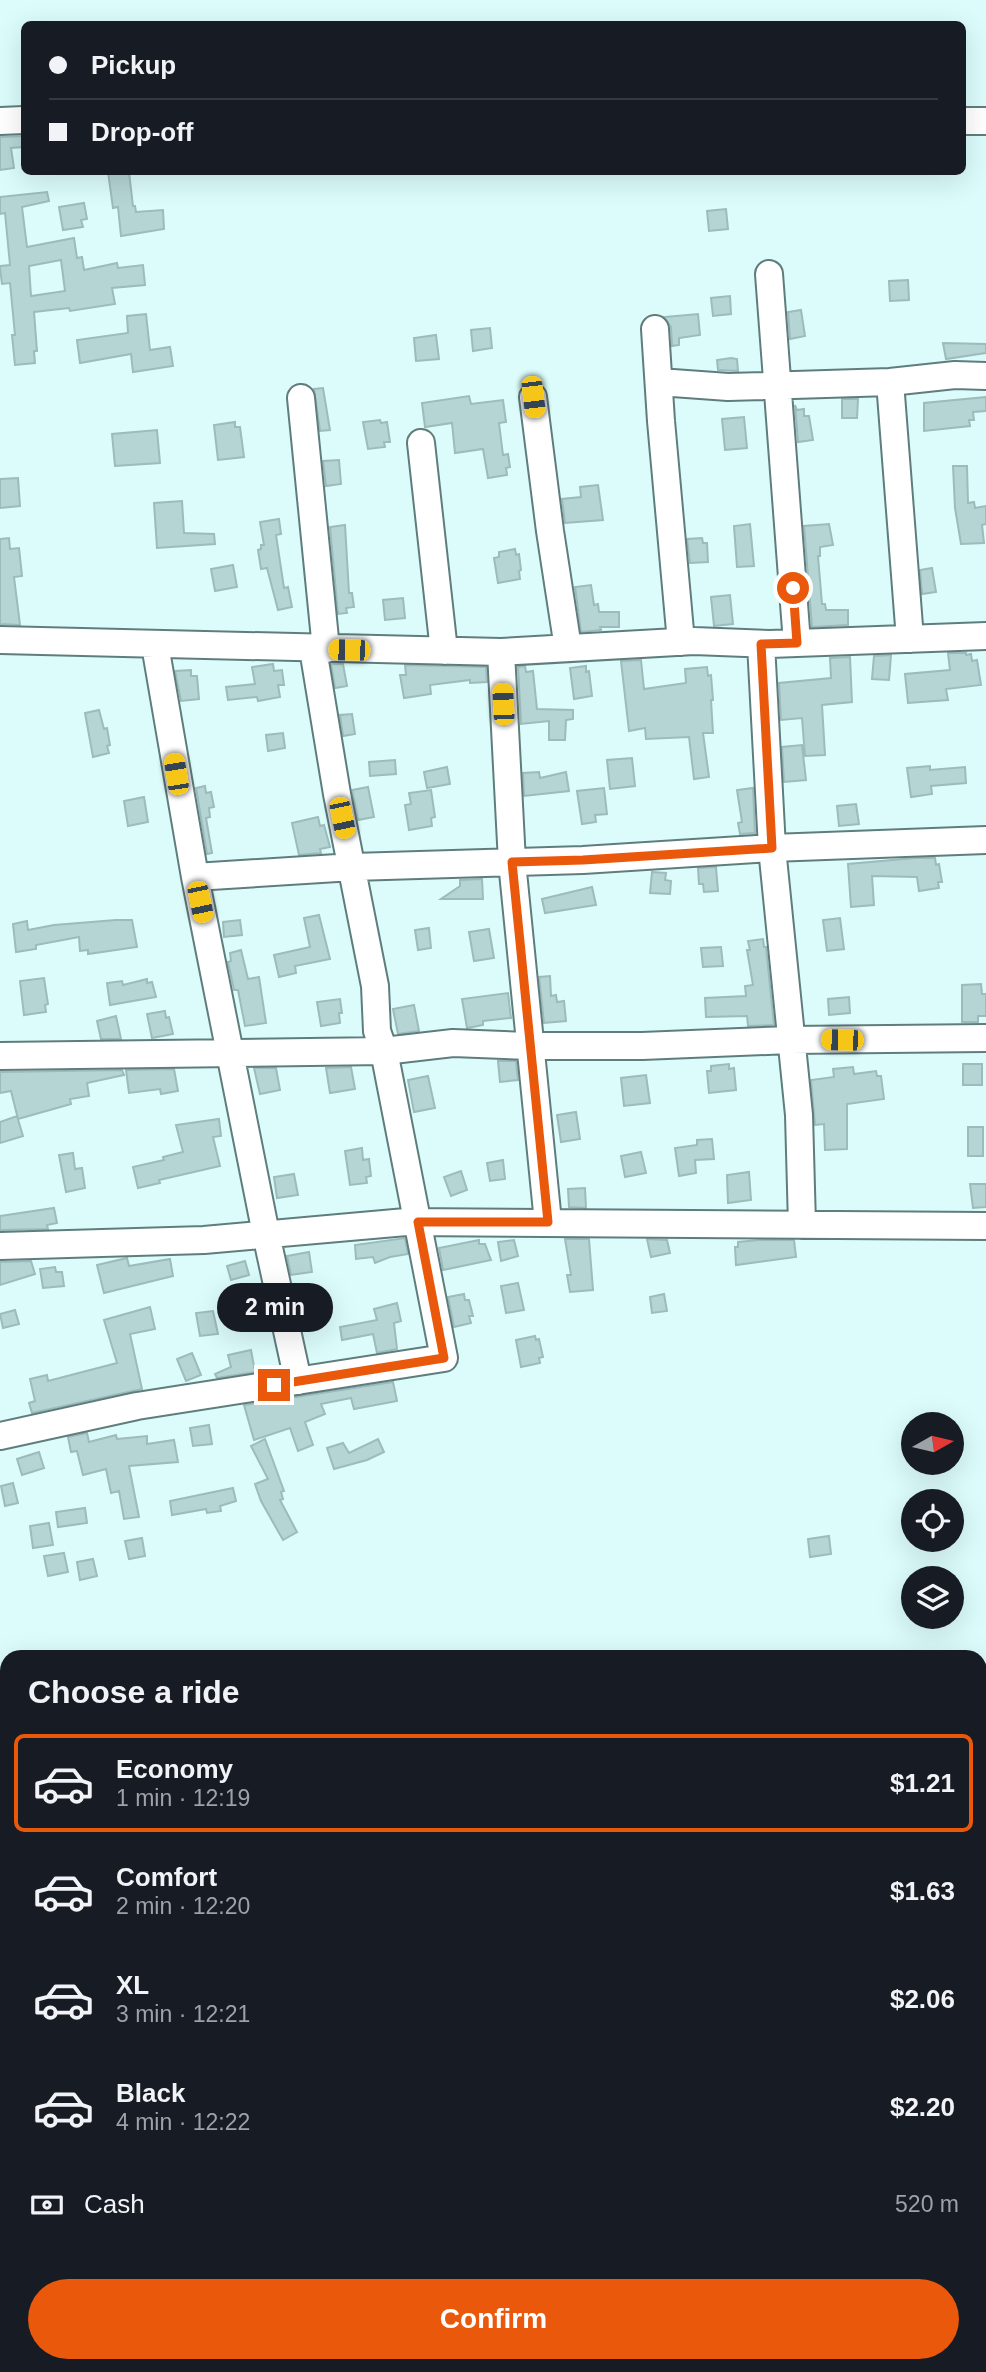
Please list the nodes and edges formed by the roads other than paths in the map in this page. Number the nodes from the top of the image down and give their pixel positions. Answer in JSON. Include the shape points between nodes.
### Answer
{"nodes":[{"id":1,"x":21,"y":120,"type":"edge"},
{"id":2,"x":0,"y":121,"type":"edge"},
{"id":3,"x":966,"y":121,"type":"edge"},
{"id":4,"x":986,"y":121,"type":"edge"},
{"id":5,"x":769,"y":274,"type":"dead end"},
{"id":6,"x":655,"y":329,"type":"dead end"},
{"id":7,"x":986,"y":376,"type":"edge"},
{"id":8,"x":659,"y":382,"type":"junction"},
{"id":9,"x":890,"y":382,"type":"junction"},
{"id":10,"x":776,"y":384,"type":"junction"},
{"id":11,"x":533,"y":397,"type":"dead end"},
{"id":12,"x":301,"y":398,"type":"dead end"},
{"id":13,"x":421,"y":443,"type":"dead end"},
{"id":14,"x":986,"y":636,"type":"edge"},
{"id":15,"x":910,"y":639,"type":"junction"},
{"id":16,"x":0,"y":640,"type":"edge"},
{"id":17,"x":681,"y":642,"type":"junction"},
{"id":18,"x":797,"y":643,"type":"junction"},
{"id":19,"x":761,"y":644,"type":"junction"},
{"id":20,"x":155,"y":645,"type":"junction"},
{"id":21,"x":568,"y":648,"type":"junction"},
{"id":22,"x":320,"y":649,"type":"junction"},
{"id":23,"x":444,"y":651,"type":"junction"},
{"id":24,"x":501,"y":652,"type":"junction"},
{"id":25,"x":986,"y":839,"type":"edge"},
{"id":26,"x":772,"y":848,"type":"junction"},
{"id":27,"x":512,"y":862,"type":"junction"},
{"id":28,"x":353,"y":867,"type":"junction"},
{"id":29,"x":195,"y":877,"type":"junction"},
{"id":30,"x":986,"y":1038,"type":"edge"},
{"id":31,"x":790,"y":1040,"type":"junction"},
{"id":32,"x":529,"y":1046,"type":"junction"},
{"id":33,"x":230,"y":1051,"type":"junction"},
{"id":34,"x":384,"y":1051,"type":"junction"},
{"id":35,"x":0,"y":1056,"type":"edge"},
{"id":36,"x":418,"y":1222,"type":"junction"},
{"id":37,"x":548,"y":1222,"type":"junction"},
{"id":38,"x":802,"y":1224,"type":"junction"},
{"id":39,"x":986,"y":1226,"type":"edge"},
{"id":40,"x":266,"y":1234,"type":"junction"},
{"id":41,"x":0,"y":1246,"type":"edge"},
{"id":42,"x":298,"y":1381,"type":"junction"},
{"id":43,"x":0,"y":1435,"type":"edge"}],
"edges":[{"from":1,"to":2,"type":"street"},
{"from":3,"to":4,"type":"street"},
{"from":5,"to":10,"type":"street"},
{"from":6,"to":8,"type":"street"},
{"from":7,"to":9,"type":"street"},
{"from":8,"to":10,"type":"street","via":[[728,387]]},
{"from":8,"to":17,"type":"street"},
{"from":9,"to":10,"type":"street"},
{"from":9,"to":15,"type":"street"},
{"from":10,"to":18,"type":"street"},
{"from":11,"to":21,"type":"street"},
{"from":12,"to":22,"type":"street"},
{"from":13,"to":23,"type":"street"},
{"from":14,"to":15,"type":"street"},
{"from":15,"to":18,"type":"street"},
{"from":16,"to":20,"type":"street"},
{"from":17,"to":19,"type":"street"},
{"from":17,"to":21,"type":"street"},
{"from":18,"to":19,"type":"street"},
{"from":19,"to":26,"type":"street"},
{"from":20,"to":22,"type":"street"},
{"from":20,"to":29,"type":"street"},
{"from":21,"to":24,"type":"street"},
{"from":22,"to":23,"type":"street"},
{"from":22,"to":28,"type":"street","via":[[337,794]]},
{"from":23,"to":24,"type":"street"},
{"from":24,"to":27,"type":"street"},
{"from":25,"to":26,"type":"street"},
{"from":26,"to":27,"type":"street"},
{"from":26,"to":31,"type":"street"},
{"from":27,"to":28,"type":"street"},
{"from":27,"to":32,"type":"street"},
{"from":28,"to":29,"type":"street"},
{"from":28,"to":34,"type":"street","via":[[375,986],[377,1031]]},
{"from":29,"to":33,"type":"street"},
{"from":30,"to":31,"type":"street"},
{"from":31,"to":32,"type":"street"},
{"from":31,"to":38,"type":"street","via":[[799,1115]]},
{"from":32,"to":34,"type":"street","via":[[453,1043]]},
{"from":32,"to":37,"type":"street"},
{"from":33,"to":34,"type":"street"},
{"from":33,"to":35,"type":"street"},
{"from":33,"to":40,"type":"street"},
{"from":34,"to":36,"type":"street"},
{"from":36,"to":37,"type":"street"},
{"from":36,"to":40,"type":"street"},
{"from":36,"to":42,"type":"street","via":[[444,1358]]},
{"from":37,"to":38,"type":"street"},
{"from":38,"to":39,"type":"street"},
{"from":40,"to":41,"type":"street"},
{"from":40,"to":42,"type":"street"},
{"from":42,"to":43,"type":"street","via":[[137,1406]]}]}
